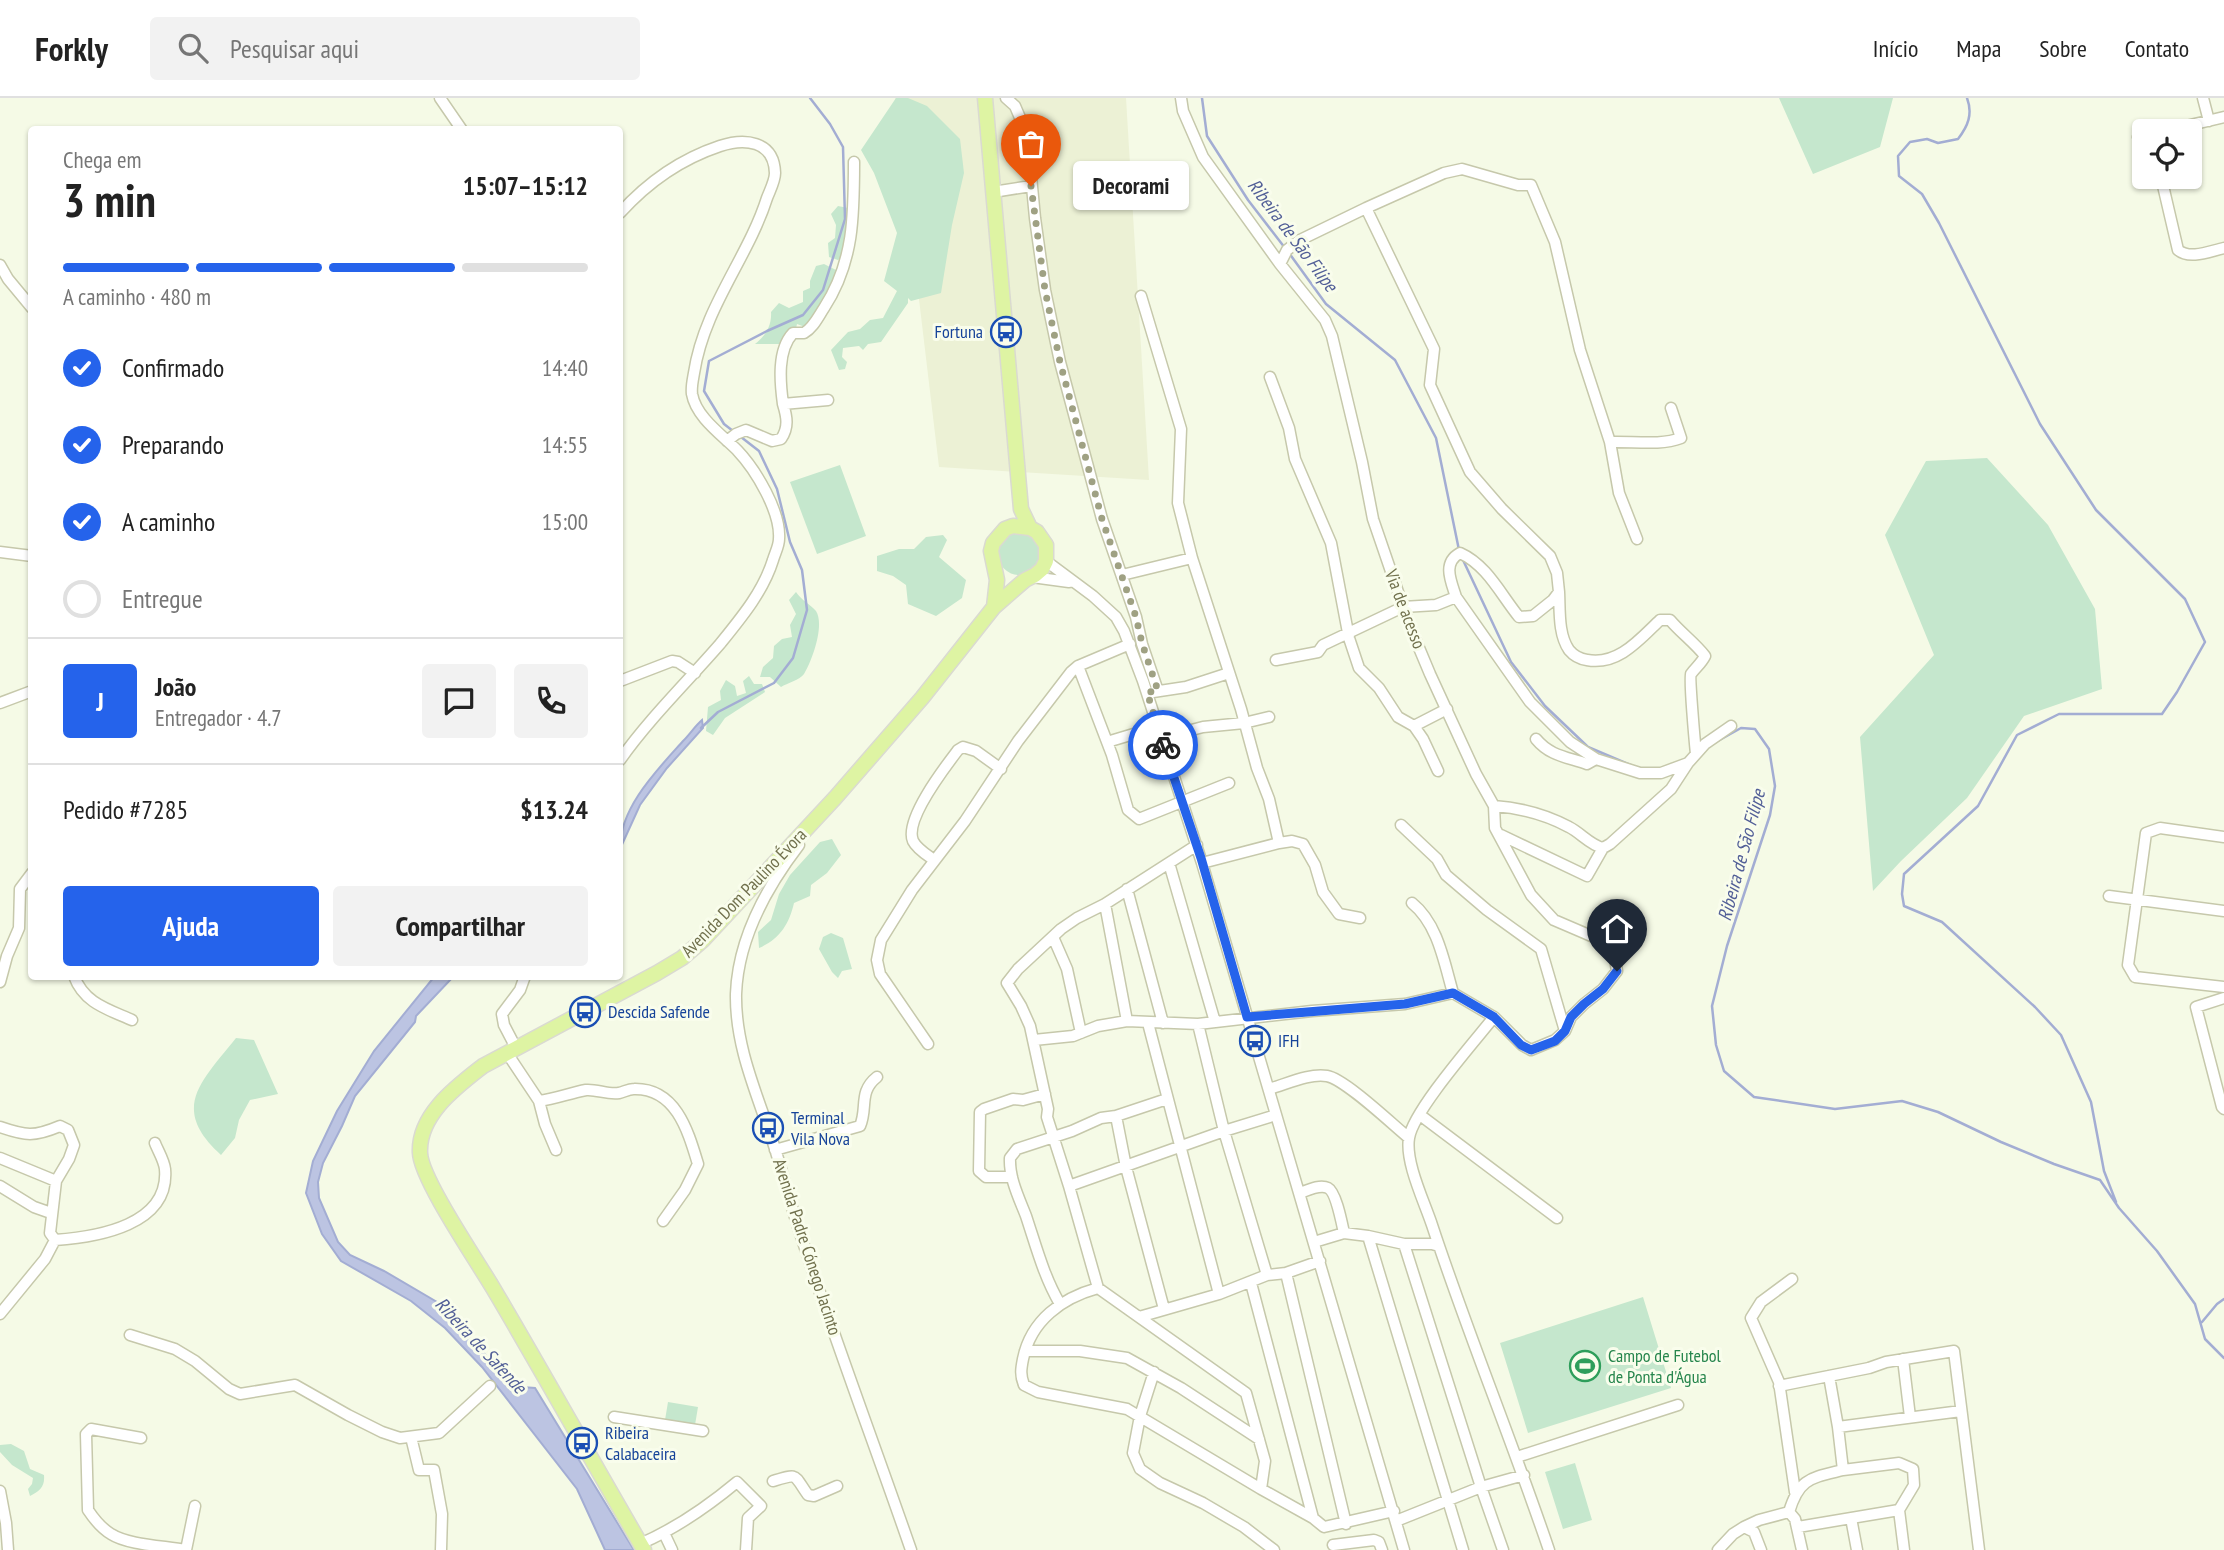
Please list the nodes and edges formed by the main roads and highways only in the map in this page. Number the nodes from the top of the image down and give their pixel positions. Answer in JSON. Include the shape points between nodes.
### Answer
{"nodes":[{"id":1,"x":985,"y":98,"type":"edge"},
{"id":2,"x":1021,"y":509,"type":"junction"},
{"id":3,"x":1013,"y":526,"type":"junction"},
{"id":4,"x":1030,"y":527,"type":"junction"},
{"id":5,"x":996,"y":568,"type":"junction"},
{"id":6,"x":1028,"y":579,"type":"junction"},
{"id":7,"x":994,"y":607,"type":"junction"},
{"id":8,"x":642,"y":1547,"type":"edge"}],
"edges":[{"from":1,"to":2,"type":"main road"},
{"from":2,"to":3,"type":"main road"},
{"from":2,"to":4,"type":"main road"},
{"from":3,"to":4,"type":"main road"},
{"from":3,"to":5,"type":"main road","via":[[993,542]]},
{"from":4,"to":6,"type":"main road","via":[[1042,538],[1047,553],[1042,569]]},
{"from":5,"to":6,"type":"main road","via":[[1010,579]]},
{"from":5,"to":7,"type":"main road"},
{"from":6,"to":7,"type":"main road","name":"Avenida Dom Paulino Évora"},
{"from":7,"to":8,"type":"main road","name":"Avenida Dom Paulino Évora","via":[[835,798],[703,940],[682,958],[613,998],[483,1066],[430,1116],[421,1138],[420,1155],[442,1203]]}]}
